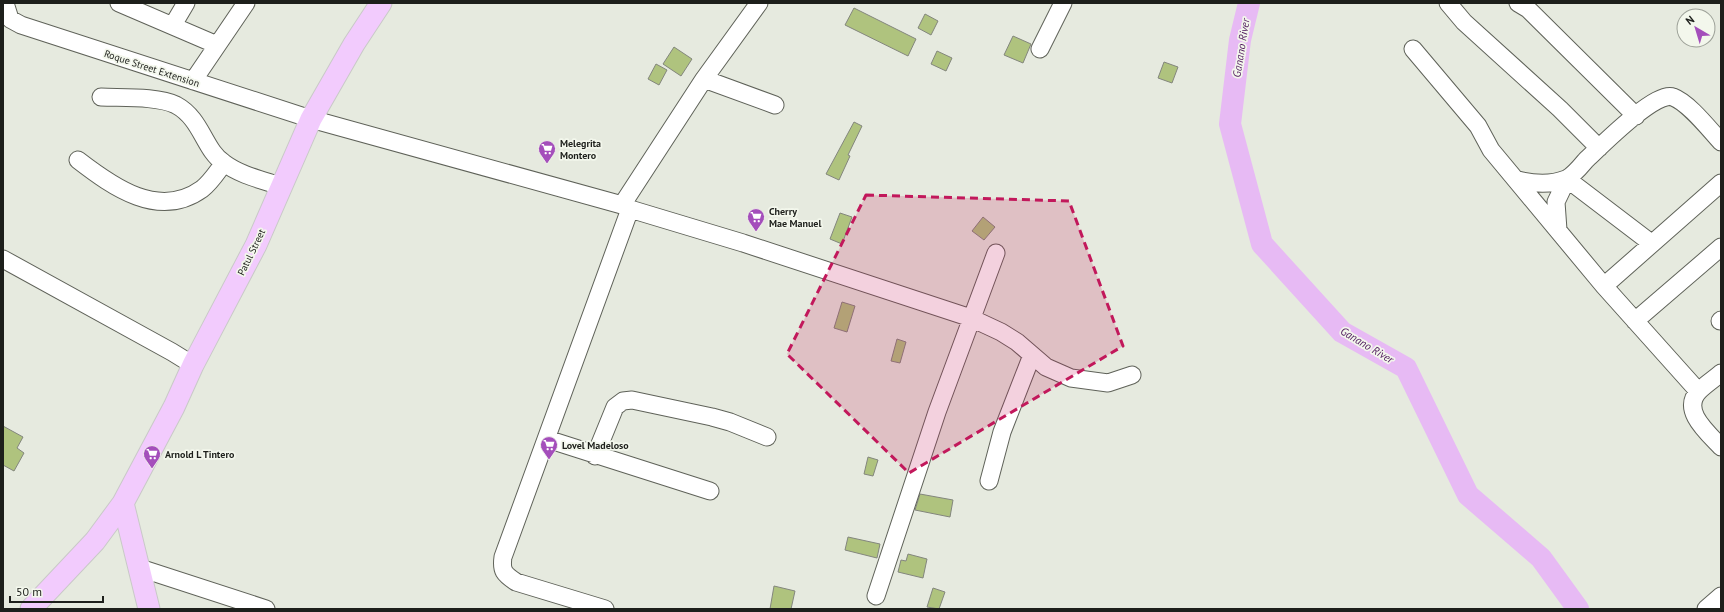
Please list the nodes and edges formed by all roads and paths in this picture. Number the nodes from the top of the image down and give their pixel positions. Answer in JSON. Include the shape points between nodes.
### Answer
{"nodes":[{"id":1,"x":5,"y":3,"type":"edge"},
{"id":2,"x":119,"y":3,"type":"edge"},
{"id":3,"x":186,"y":3,"type":"edge"},
{"id":4,"x":246,"y":3,"type":"edge"},
{"id":5,"x":381,"y":3,"type":"edge"},
{"id":6,"x":759,"y":3,"type":"edge"},
{"id":7,"x":1063,"y":3,"type":"edge"},
{"id":8,"x":1448,"y":3,"type":"edge"},
{"id":9,"x":1518,"y":3,"type":"edge"},
{"id":10,"x":173,"y":25,"type":"junction"},
{"id":11,"x":217,"y":46,"type":"junction"},
{"id":12,"x":1040,"y":49,"type":"dead end"},
{"id":13,"x":1413,"y":49,"type":"dead end"},
{"id":14,"x":704,"y":80,"type":"junction"},
{"id":15,"x":193,"y":81,"type":"junction"},
{"id":16,"x":101,"y":97,"type":"dead end"},
{"id":17,"x":775,"y":105,"type":"dead end"},
{"id":18,"x":1636,"y":116,"type":"junction"},
{"id":19,"x":311,"y":119,"type":"junction"},
{"id":20,"x":1721,"y":142,"type":"edge"},
{"id":21,"x":1599,"y":148,"type":"junction"},
{"id":22,"x":78,"y":160,"type":"dead end"},
{"id":23,"x":224,"y":163,"type":"junction"},
{"id":24,"x":1567,"y":179,"type":"junction"},
{"id":25,"x":1518,"y":180,"type":"junction"},
{"id":26,"x":1721,"y":183,"type":"edge"},
{"id":27,"x":280,"y":186,"type":"junction"},
{"id":28,"x":626,"y":207,"type":"junction"},
{"id":29,"x":1558,"y":230,"type":"junction"},
{"id":30,"x":1651,"y":243,"type":"junction"},
{"id":31,"x":1721,"y":247,"type":"edge"},
{"id":32,"x":996,"y":253,"type":"dead end"},
{"id":33,"x":3,"y":259,"type":"edge"},
{"id":34,"x":1604,"y":286,"type":"junction"},
{"id":35,"x":971,"y":318,"type":"junction"},
{"id":36,"x":1635,"y":321,"type":"junction"},
{"id":37,"x":1032,"y":355,"type":"junction"},
{"id":38,"x":192,"y":365,"type":"junction"},
{"id":39,"x":1721,"y":373,"type":"edge"},
{"id":40,"x":1132,"y":375,"type":"dead end"},
{"id":41,"x":1698,"y":391,"type":"junction"},
{"id":42,"x":767,"y":437,"type":"dead end"},
{"id":43,"x":547,"y":439,"type":"junction"},
{"id":44,"x":1721,"y":446,"type":"edge"},
{"id":45,"x":595,"y":456,"type":"junction"},
{"id":46,"x":989,"y":481,"type":"dead end"},
{"id":47,"x":710,"y":490,"type":"dead end"},
{"id":48,"x":123,"y":504,"type":"junction"},
{"id":49,"x":140,"y":568,"type":"junction"},
{"id":50,"x":876,"y":596,"type":"dead end"},
{"id":51,"x":1721,"y":596,"type":"edge"},
{"id":52,"x":31,"y":609,"type":"edge"},
{"id":53,"x":150,"y":609,"type":"edge"},
{"id":54,"x":266,"y":609,"type":"edge"},
{"id":55,"x":605,"y":609,"type":"edge"},
{"id":56,"x":1706,"y":609,"type":"edge"}],
"edges":[{"from":1,"to":15,"type":"street","name":"Roque Street Extension","via":[[10,19],[21,25]]},
{"from":2,"to":10,"type":"street"},
{"from":3,"to":10,"type":"street"},
{"from":4,"to":11,"type":"street"},
{"from":5,"to":19,"type":"main road","name":"Patul Street"},
{"from":6,"to":14,"type":"street"},
{"from":7,"to":12,"type":"street"},
{"from":8,"to":21,"type":"street","via":[[1464,22]]},
{"from":9,"to":18,"type":"street","via":[[1528,9]]},
{"from":10,"to":11,"type":"street"},
{"from":11,"to":15,"type":"street"},
{"from":13,"to":25,"type":"street","via":[[1478,126],[1491,150]]},
{"from":14,"to":17,"type":"street"},
{"from":14,"to":28,"type":"street"},
{"from":15,"to":19,"type":"street","name":"Roque Street Extension"},
{"from":16,"to":23,"type":"street","via":[[161,101],[175,105],[196,123]]},
{"from":18,"to":20,"type":"street","via":[[1656,100],[1671,96],[1681,101]]},
{"from":18,"to":21,"type":"street"},
{"from":19,"to":27,"type":"main road","name":"Patul Street"},
{"from":19,"to":28,"type":"street","name":"Roque Street Extension"},
{"from":21,"to":24,"type":"street"},
{"from":22,"to":23,"type":"street","via":[[125,191],[160,202],[174,202],[189,197],[203,188]]},
{"from":23,"to":27,"type":"street"},
{"from":24,"to":25,"type":"street","via":[[1535,184]]},
{"from":24,"to":29,"type":"street","via":[[1556,202]]},
{"from":24,"to":30,"type":"street"},
{"from":25,"to":29,"type":"street"},
{"from":26,"to":30,"type":"street"},
{"from":27,"to":38,"type":"main road","name":"Patul Street","via":[[256,245]]},
{"from":28,"to":35,"type":"street","name":"Roque Street Extension"},
{"from":28,"to":43,"type":"street"},
{"from":29,"to":34,"type":"street"},
{"from":30,"to":34,"type":"street"},
{"from":31,"to":36,"type":"street"},
{"from":32,"to":35,"type":"street"},
{"from":33,"to":38,"type":"street"},
{"from":34,"to":36,"type":"street"},
{"from":35,"to":37,"type":"street","name":"Roque Street Extension","via":[[1001,332]]},
{"from":35,"to":50,"type":"street"},
{"from":36,"to":41,"type":"street"},
{"from":37,"to":40,"type":"street","name":"Roque Street Extension","via":[[1046,366],[1071,378],[1089,382],[1108,384]]},
{"from":37,"to":46,"type":"street","via":[[1002,432]]},
{"from":38,"to":48,"type":"main road","name":"Patul Street","via":[[174,407]]},
{"from":39,"to":41,"type":"street"},
{"from":41,"to":44,"type":"street","via":[[1693,403],[1693,412]]},
{"from":42,"to":45,"type":"street","via":[[712,417],[632,400],[623,401],[615,407]]},
{"from":43,"to":45,"type":"street"},
{"from":43,"to":55,"type":"street","via":[[503,557],[503,572],[516,582]]},
{"from":45,"to":47,"type":"street"},
{"from":48,"to":49,"type":"main road"},
{"from":48,"to":52,"type":"main road","name":"Patul Street","via":[[95,541]]},
{"from":49,"to":53,"type":"main road"},
{"from":49,"to":54,"type":"street"},
{"from":51,"to":56,"type":"street"}]}
